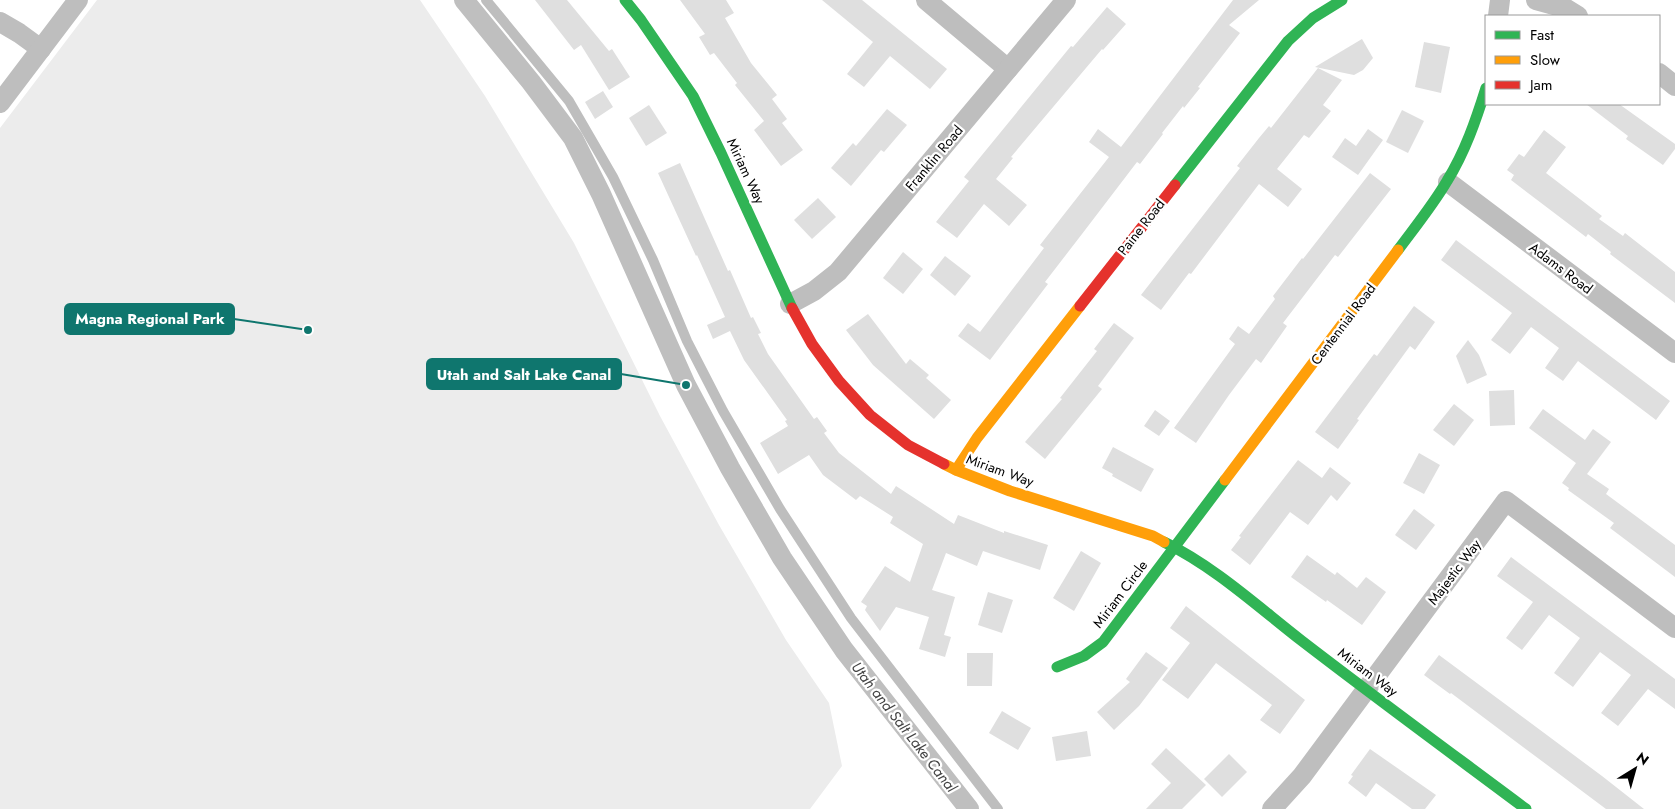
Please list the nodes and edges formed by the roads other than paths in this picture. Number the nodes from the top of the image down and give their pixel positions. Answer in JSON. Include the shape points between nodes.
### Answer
{"nodes":[{"id":1,"x":78,"y":0,"type":"edge"},
{"id":2,"x":486,"y":0,"type":"edge"},
{"id":3,"x":624,"y":0,"type":"edge"},
{"id":4,"x":926,"y":0,"type":"edge"},
{"id":5,"x":1066,"y":0,"type":"edge"},
{"id":6,"x":1342,"y":0,"type":"edge"},
{"id":7,"x":1500,"y":0,"type":"edge"},
{"id":8,"x":1536,"y":0,"type":"edge"},
{"id":9,"x":1498,"y":15,"type":"edge"},
{"id":10,"x":1576,"y":15,"type":"edge"},
{"id":11,"x":0,"y":22,"type":"edge"},
{"id":12,"x":41,"y":49,"type":"junction"},
{"id":13,"x":1008,"y":69,"type":"junction"},
{"id":14,"x":1660,"y":74,"type":"edge"},
{"id":15,"x":1675,"y":86,"type":"edge"},
{"id":16,"x":1485,"y":91,"type":"edge"},
{"id":17,"x":0,"y":104,"type":"edge"},
{"id":18,"x":1448,"y":182,"type":"junction"},
{"id":19,"x":790,"y":304,"type":"junction"},
{"id":20,"x":1675,"y":353,"type":"edge"},
{"id":21,"x":956,"y":470,"type":"junction"},
{"id":22,"x":1175,"y":546,"type":"junction"},
{"id":23,"x":1675,"y":628,"type":"edge"},
{"id":24,"x":1057,"y":668,"type":"dead end"},
{"id":25,"x":1366,"y":690,"type":"junction"},
{"id":26,"x":998,"y":809,"type":"edge"},
{"id":27,"x":1272,"y":809,"type":"edge"},
{"id":28,"x":1526,"y":809,"type":"edge"}],
"edges":[{"from":1,"to":12,"type":"street"},
{"from":2,"to":26,"type":"lane","via":[[569,101],[613,177],[653,260],[687,342],[780,509],[852,618]]},
{"from":3,"to":19,"type":"street","name":"Miriam Way","via":[[692,96]]},
{"from":4,"to":13,"type":"street"},
{"from":5,"to":13,"type":"street","name":"Franklin Road"},
{"from":6,"to":21,"type":"street","name":"Paine Road","via":[[1308,20],[1288,41],[977,438]]},
{"from":7,"to":9,"type":"street"},
{"from":8,"to":10,"type":"street","via":[[1565,8]]},
{"from":11,"to":12,"type":"street"},
{"from":12,"to":17,"type":"street"},
{"from":13,"to":19,"type":"street","name":"Franklin Road","via":[[838,272]]},
{"from":14,"to":15,"type":"street"},
{"from":16,"to":18,"type":"street","name":"Centennial Road","via":[[1476,122]]},
{"from":18,"to":20,"type":"street","name":"Adams Road"},
{"from":18,"to":22,"type":"street","name":"Centennial Road"},
{"from":19,"to":21,"type":"street","name":"Miriam Way","via":[[839,381],[870,414],[908,445]]},
{"from":21,"to":22,"type":"street","name":"Miriam Way"},
{"from":22,"to":24,"type":"street","name":"Miriam Circle","via":[[1103,642],[1084,656]]},
{"from":22,"to":25,"type":"street","name":"Miriam Way"},
{"from":23,"to":25,"type":"street","name":"Majestic Way","via":[[1506,501]]},
{"from":25,"to":27,"type":"street","name":"Majestic Way","via":[[1302,776]]},
{"from":25,"to":28,"type":"street","name":"Miriam Way"}]}
